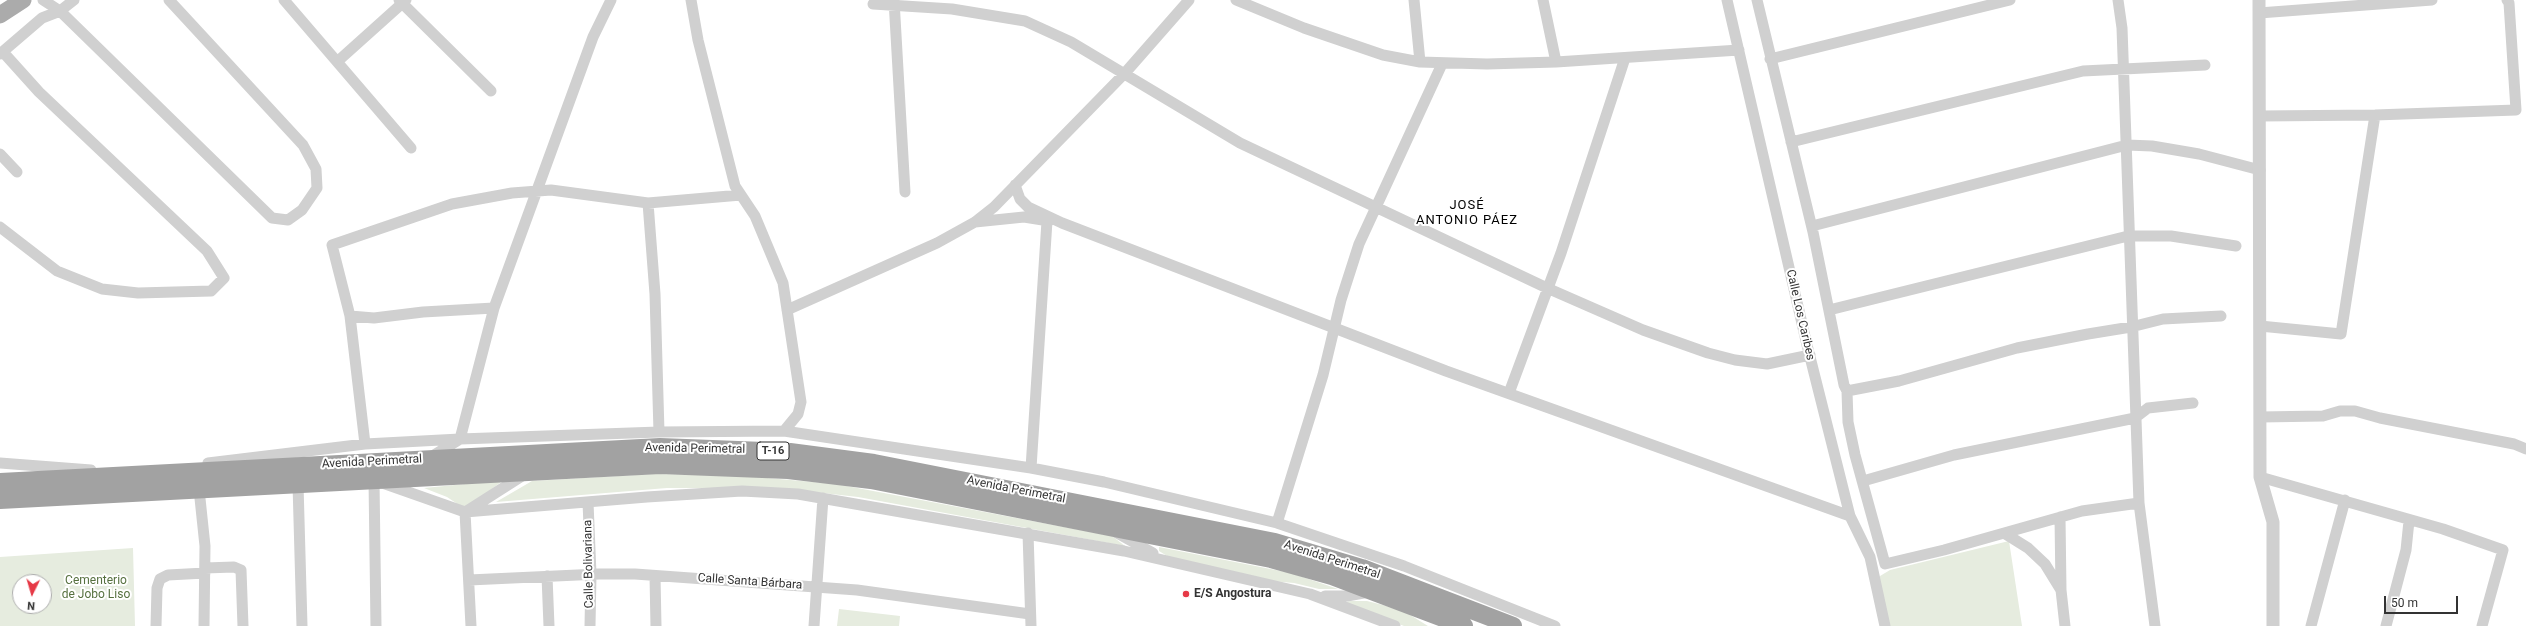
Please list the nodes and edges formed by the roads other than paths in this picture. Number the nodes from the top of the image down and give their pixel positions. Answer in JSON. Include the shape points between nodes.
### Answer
{"nodes":[{"id":1,"x":22,"y":0,"type":"edge"},
{"id":2,"x":42,"y":0,"type":"edge"},
{"id":3,"x":74,"y":0,"type":"edge"},
{"id":4,"x":169,"y":0,"type":"edge"},
{"id":5,"x":284,"y":0,"type":"edge"},
{"id":6,"x":611,"y":0,"type":"edge"},
{"id":7,"x":1190,"y":0,"type":"edge"},
{"id":8,"x":1236,"y":0,"type":"edge"},
{"id":9,"x":1414,"y":0,"type":"edge"},
{"id":10,"x":1543,"y":0,"type":"edge"},
{"id":11,"x":1727,"y":0,"type":"edge"},
{"id":12,"x":1757,"y":0,"type":"edge"},
{"id":13,"x":2010,"y":0,"type":"edge"},
{"id":14,"x":2118,"y":0,"type":"edge"},
{"id":15,"x":2432,"y":0,"type":"edge"},
{"id":16,"x":2507,"y":0,"type":"edge"},
{"id":17,"x":402,"y":1,"type":"edge"},
{"id":18,"x":689,"y":1,"type":"edge"},
{"id":19,"x":895,"y":3,"type":"edge"},
{"id":20,"x":873,"y":4,"type":"dead end"},
{"id":21,"x":2259,"y":6,"type":"edge"},
{"id":22,"x":60,"y":11,"type":"junction"},
{"id":23,"x":0,"y":15,"type":"edge"},
{"id":24,"x":1739,"y":50,"type":"junction"},
{"id":25,"x":2,"y":53,"type":"edge"},
{"id":26,"x":1625,"y":58,"type":"junction"},
{"id":27,"x":1770,"y":58,"type":"junction"},
{"id":28,"x":338,"y":61,"type":"junction"},
{"id":29,"x":1420,"y":62,"type":"junction"},
{"id":30,"x":1556,"y":62,"type":"junction"},
{"id":31,"x":1442,"y":64,"type":"junction"},
{"id":32,"x":2206,"y":65,"type":"dead end"},
{"id":33,"x":2124,"y":70,"type":"junction"},
{"id":34,"x":1125,"y":74,"type":"junction"},
{"id":35,"x":491,"y":91,"type":"dead end"},
{"id":36,"x":2375,"y":115,"type":"junction"},
{"id":37,"x":2260,"y":116,"type":"junction"},
{"id":38,"x":1791,"y":142,"type":"junction"},
{"id":39,"x":2127,"y":145,"type":"junction"},
{"id":40,"x":410,"y":148,"type":"dead end"},
{"id":41,"x":0,"y":154,"type":"edge"},
{"id":42,"x":2260,"y":170,"type":"junction"},
{"id":43,"x":17,"y":172,"type":"dead end"},
{"id":44,"x":1015,"y":185,"type":"junction"},
{"id":45,"x":905,"y":192,"type":"dead end"},
{"id":46,"x":534,"y":193,"type":"junction"},
{"id":47,"x":741,"y":195,"type":"junction"},
{"id":48,"x":648,"y":203,"type":"junction"},
{"id":49,"x":1375,"y":207,"type":"junction"},
{"id":50,"x":1047,"y":221,"type":"junction"},
{"id":51,"x":974,"y":222,"type":"junction"},
{"id":52,"x":1062,"y":223,"type":"junction"},
{"id":53,"x":1812,"y":226,"type":"junction"},
{"id":54,"x":0,"y":227,"type":"edge"},
{"id":55,"x":2128,"y":236,"type":"junction"},
{"id":56,"x":2236,"y":246,"type":"dead end"},
{"id":57,"x":1547,"y":288,"type":"junction"},
{"id":58,"x":494,"y":308,"type":"junction"},
{"id":59,"x":787,"y":310,"type":"junction"},
{"id":60,"x":1829,"y":310,"type":"junction"},
{"id":61,"x":350,"y":316,"type":"junction"},
{"id":62,"x":2220,"y":316,"type":"dead end"},
{"id":63,"x":2260,"y":326,"type":"junction"},
{"id":64,"x":2132,"y":327,"type":"junction"},
{"id":65,"x":1336,"y":328,"type":"junction"},
{"id":66,"x":1810,"y":355,"type":"junction"},
{"id":67,"x":1848,"y":391,"type":"junction"},
{"id":68,"x":1509,"y":393,"type":"junction"},
{"id":69,"x":2193,"y":403,"type":"dead end"},
{"id":70,"x":2260,"y":417,"type":"junction"},
{"id":71,"x":2135,"y":418,"type":"junction"},
{"id":72,"x":784,"y":431,"type":"junction"},
{"id":73,"x":659,"y":432,"type":"junction"},
{"id":74,"x":460,"y":438,"type":"junction"},
{"id":75,"x":365,"y":444,"type":"junction"},
{"id":76,"x":2526,"y":448,"type":"edge"},
{"id":77,"x":427,"y":459,"type":"junction"},
{"id":78,"x":0,"y":463,"type":"edge"},
{"id":79,"x":1031,"y":468,"type":"junction"},
{"id":80,"x":530,"y":472,"type":"junction"},
{"id":81,"x":6,"y":477,"type":"edge"},
{"id":82,"x":2260,"y":477,"type":"junction"},
{"id":83,"x":374,"y":480,"type":"junction"},
{"id":84,"x":1863,"y":481,"type":"junction"},
{"id":85,"x":298,"y":484,"type":"junction"},
{"id":86,"x":199,"y":489,"type":"junction"},
{"id":87,"x":80,"y":496,"type":"junction"},
{"id":88,"x":823,"y":498,"type":"junction"},
{"id":89,"x":0,"y":500,"type":"edge"},
{"id":90,"x":2345,"y":500,"type":"junction"},
{"id":91,"x":588,"y":502,"type":"junction"},
{"id":92,"x":2139,"y":503,"type":"junction"},
{"id":93,"x":0,"y":512,"type":"edge"},
{"id":94,"x":464,"y":512,"type":"junction"},
{"id":95,"x":1850,"y":516,"type":"junction"},
{"id":96,"x":2060,"y":517,"type":"junction"},
{"id":97,"x":2409,"y":521,"type":"junction"},
{"id":98,"x":1277,"y":523,"type":"junction"},
{"id":99,"x":1098,"y":524,"type":"junction"},
{"id":100,"x":1028,"y":533,"type":"junction"},
{"id":101,"x":2004,"y":533,"type":"junction"},
{"id":102,"x":1169,"y":561,"type":"junction"},
{"id":103,"x":205,"y":570,"type":"junction"},
{"id":104,"x":591,"y":574,"type":"junction"},
{"id":105,"x":547,"y":576,"type":"junction"},
{"id":106,"x":655,"y":576,"type":"junction"},
{"id":107,"x":469,"y":580,"type":"junction"},
{"id":108,"x":817,"y":586,"type":"junction"},
{"id":109,"x":2061,"y":590,"type":"junction"},
{"id":110,"x":1372,"y":591,"type":"junction"},
{"id":111,"x":1310,"y":594,"type":"junction"},
{"id":112,"x":1030,"y":614,"type":"junction"},
{"id":113,"x":156,"y":626,"type":"edge"},
{"id":114,"x":204,"y":626,"type":"edge"},
{"id":115,"x":243,"y":626,"type":"edge"},
{"id":116,"x":302,"y":626,"type":"edge"},
{"id":117,"x":376,"y":626,"type":"edge"},
{"id":118,"x":471,"y":626,"type":"edge"},
{"id":119,"x":549,"y":626,"type":"edge"},
{"id":120,"x":590,"y":626,"type":"edge"},
{"id":121,"x":656,"y":626,"type":"edge"},
{"id":122,"x":814,"y":626,"type":"edge"},
{"id":123,"x":1031,"y":626,"type":"edge"},
{"id":124,"x":1395,"y":626,"type":"edge"},
{"id":125,"x":1464,"y":626,"type":"edge"},
{"id":126,"x":1513,"y":626,"type":"edge"},
{"id":127,"x":1555,"y":626,"type":"edge"},
{"id":128,"x":1885,"y":626,"type":"edge"},
{"id":129,"x":2065,"y":626,"type":"edge"},
{"id":130,"x":2155,"y":626,"type":"edge"},
{"id":131,"x":2273,"y":626,"type":"edge"},
{"id":132,"x":2311,"y":626,"type":"edge"},
{"id":133,"x":2386,"y":626,"type":"edge"},
{"id":134,"x":2482,"y":626,"type":"edge"}],
"edges":[{"from":1,"to":23,"type":"main road"},
{"from":2,"to":22,"type":"street"},
{"from":3,"to":22,"type":"street"},
{"from":4,"to":22,"type":"street","via":[[303,145],[316,169],[317,188],[302,210],[288,220],[272,218]]},
{"from":5,"to":28,"type":"street"},
{"from":6,"to":46,"type":"street","via":[[593,37]]},
{"from":7,"to":34,"type":"street"},
{"from":8,"to":29,"type":"street","via":[[1304,28],[1383,55]]},
{"from":9,"to":29,"type":"street"},
{"from":10,"to":30,"type":"street"},
{"from":11,"to":24,"type":"street","name":"Calle Los Caribes"},
{"from":12,"to":27,"type":"street"},
{"from":13,"to":27,"type":"street"},
{"from":14,"to":33,"type":"street"},
{"from":15,"to":21,"type":"street"},
{"from":16,"to":36,"type":"street","via":[[2516,110]]},
{"from":17,"to":28,"type":"street"},
{"from":17,"to":35,"type":"street"},
{"from":18,"to":47,"type":"street","via":[[735,186]]},
{"from":19,"to":20,"type":"street"},
{"from":19,"to":34,"type":"street","via":[[1025,21],[1071,42]]},
{"from":19,"to":45,"type":"street"},
{"from":21,"to":37,"type":"street"},
{"from":22,"to":25,"type":"street","via":[[42,18]]},
{"from":24,"to":26,"type":"street"},
{"from":24,"to":66,"type":"street","name":"Calle Los Caribes"},
{"from":25,"to":54,"type":"street","via":[[39,92],[207,251],[224,278],[211,291],[138,293],[102,289],[57,271]]},
{"from":26,"to":30,"type":"street"},
{"from":26,"to":57,"type":"street","via":[[1587,178]]},
{"from":27,"to":38,"type":"street"},
{"from":28,"to":40,"type":"street"},
{"from":29,"to":31,"type":"street"},
{"from":30,"to":31,"type":"street"},
{"from":31,"to":49,"type":"street"},
{"from":32,"to":33,"type":"street"},
{"from":33,"to":38,"type":"street","via":[[2083,71]]},
{"from":33,"to":39,"type":"street"},
{"from":34,"to":44,"type":"street"},
{"from":34,"to":49,"type":"street","via":[[1240,143]]},
{"from":36,"to":37,"type":"street"},
{"from":36,"to":63,"type":"street","via":[[2341,334]]},
{"from":37,"to":42,"type":"street"},
{"from":38,"to":53,"type":"street"},
{"from":39,"to":42,"type":"street","via":[[2152,146],[2199,154]]},
{"from":39,"to":53,"type":"street"},
{"from":39,"to":55,"type":"street"},
{"from":41,"to":43,"type":"street"},
{"from":42,"to":63,"type":"street"},
{"from":44,"to":51,"type":"street","via":[[994,207]]},
{"from":44,"to":52,"type":"street","via":[[1020,200],[1028,207]]},
{"from":46,"to":48,"type":"street","via":[[551,190]]},
{"from":46,"to":58,"type":"street"},
{"from":46,"to":61,"type":"street","via":[[512,193],[452,204],[332,245]]},
{"from":47,"to":48,"type":"street"},
{"from":47,"to":59,"type":"street","via":[[755,216],[783,284]]},
{"from":48,"to":73,"type":"street"},
{"from":49,"to":57,"type":"street"},
{"from":49,"to":65,"type":"street","via":[[1359,244],[1341,300]]},
{"from":50,"to":51,"type":"street","via":[[1024,217]]},
{"from":50,"to":52,"type":"street"},
{"from":50,"to":79,"type":"street"},
{"from":51,"to":59,"type":"street","via":[[937,242]]},
{"from":52,"to":65,"type":"street"},
{"from":53,"to":60,"type":"street"},
{"from":55,"to":56,"type":"street","via":[[2171,236]]},
{"from":55,"to":60,"type":"street"},
{"from":55,"to":64,"type":"street"},
{"from":57,"to":66,"type":"street","via":[[1643,330],[1715,355],[1767,364]]},
{"from":57,"to":68,"type":"street"},
{"from":58,"to":61,"type":"street","via":[[374,318]]},
{"from":58,"to":74,"type":"street"},
{"from":59,"to":72,"type":"street","via":[[801,402],[795,419]]},
{"from":60,"to":67,"type":"street","via":[[1844,386]]},
{"from":61,"to":75,"type":"street"},
{"from":62,"to":64,"type":"street","via":[[2163,318]]},
{"from":63,"to":70,"type":"street"},
{"from":64,"to":67,"type":"street","via":[[2017,348],[1899,382]]},
{"from":64,"to":71,"type":"street"},
{"from":65,"to":68,"type":"street"},
{"from":65,"to":98,"type":"street"},
{"from":66,"to":95,"type":"street","name":"Calle Los Caribes"},
{"from":67,"to":84,"type":"street","via":[[1848,422]]},
{"from":68,"to":95,"type":"street"},
{"from":69,"to":71,"type":"street","via":[[2148,408]]},
{"from":70,"to":76,"type":"street","via":[[2323,416],[2340,411],[2355,411]]},
{"from":70,"to":82,"type":"street"},
{"from":71,"to":84,"type":"street","via":[[1954,455]]},
{"from":71,"to":92,"type":"street"},
{"from":72,"to":73,"type":"street"},
{"from":72,"to":79,"type":"street"},
{"from":73,"to":74,"type":"street"},
{"from":74,"to":75,"type":"street"},
{"from":74,"to":77,"type":"street"},
{"from":75,"to":81,"type":"street","via":[[179,466]]},
{"from":77,"to":81,"type":"highway","name":"Avenida Perimetral","number":"T-16"},
{"from":77,"to":126,"type":"highway","name":"Avenida Perimetral","number":"T-16","via":[[660,448],[742,449],[839,458],[1275,542],[1362,568]]},
{"from":78,"to":81,"type":"street"},
{"from":79,"to":98,"type":"street","via":[[1104,482]]},
{"from":80,"to":83,"type":"highway","name":"Avenida Perimetral","number":"T-16"},
{"from":80,"to":94,"type":"street"},
{"from":80,"to":99,"type":"highway","name":"Avenida Perimetral","number":"T-16","via":[[660,465],[795,470],[871,480]]},
{"from":82,"to":90,"type":"street"},
{"from":82,"to":131,"type":"street","via":[[2273,522]]},
{"from":83,"to":85,"type":"highway","name":"Avenida Perimetral","number":"T-16"},
{"from":83,"to":94,"type":"street"},
{"from":83,"to":117,"type":"street"},
{"from":84,"to":101,"type":"street","via":[[1885,564]]},
{"from":85,"to":86,"type":"highway","name":"Avenida Perimetral","number":"T-16"},
{"from":85,"to":116,"type":"street"},
{"from":86,"to":87,"type":"highway","name":"Avenida Perimetral","number":"T-16"},
{"from":86,"to":103,"type":"street"},
{"from":87,"to":89,"type":"highway","name":"Avenida Perimetral","number":"T-16"},
{"from":87,"to":93,"type":"highway"},
{"from":88,"to":91,"type":"street","via":[[779,492],[742,491]]},
{"from":88,"to":100,"type":"street"},
{"from":88,"to":108,"type":"street"},
{"from":90,"to":97,"type":"street"},
{"from":90,"to":132,"type":"street"},
{"from":91,"to":94,"type":"street"},
{"from":91,"to":104,"type":"street","name":"Calle Bolivariana"},
{"from":92,"to":96,"type":"street","via":[[2082,511]]},
{"from":92,"to":130,"type":"street"},
{"from":94,"to":107,"type":"street"},
{"from":95,"to":128,"type":"street","name":"Calle Los Caribes","via":[[1870,557]]},
{"from":96,"to":101,"type":"street"},
{"from":96,"to":109,"type":"street"},
{"from":97,"to":133,"type":"street","via":[[2406,550]]},
{"from":97,"to":134,"type":"street","via":[[2443,529],[2503,550]]},
{"from":98,"to":127,"type":"street","via":[[1404,566]]},
{"from":99,"to":102,"type":"street"},
{"from":99,"to":110,"type":"highway","name":"Avenida Perimetral","number":"T-16","via":[[1271,559],[1332,576]]},
{"from":100,"to":102,"type":"street"},
{"from":100,"to":112,"type":"street"},
{"from":101,"to":109,"type":"street","via":[[2028,548],[2045,564]]},
{"from":102,"to":111,"type":"street"},
{"from":103,"to":113,"type":"street","via":[[177,574],[160,580]]},
{"from":103,"to":114,"type":"street"},
{"from":103,"to":115,"type":"street","via":[[234,567],[242,570]]},
{"from":104,"to":105,"type":"street","name":"Calle Santa Bárbara"},
{"from":104,"to":106,"type":"street","name":"Calle Santa Bárbara"},
{"from":104,"to":120,"type":"street","name":"Calle Bolivariana"},
{"from":105,"to":107,"type":"street","name":"Calle Santa Bárbara"},
{"from":105,"to":119,"type":"street"},
{"from":106,"to":108,"type":"street","name":"Calle Santa Bárbara"},
{"from":106,"to":121,"type":"street"},
{"from":107,"to":118,"type":"street"},
{"from":108,"to":112,"type":"street","name":"Calle Santa Bárbara"},
{"from":108,"to":122,"type":"street"},
{"from":109,"to":129,"type":"street"},
{"from":110,"to":111,"type":"street","via":[[1338,597]]},
{"from":110,"to":125,"type":"highway","name":"Avenida Perimetral","number":"T-16"},
{"from":111,"to":124,"type":"street"},
{"from":112,"to":123,"type":"street"}]}
